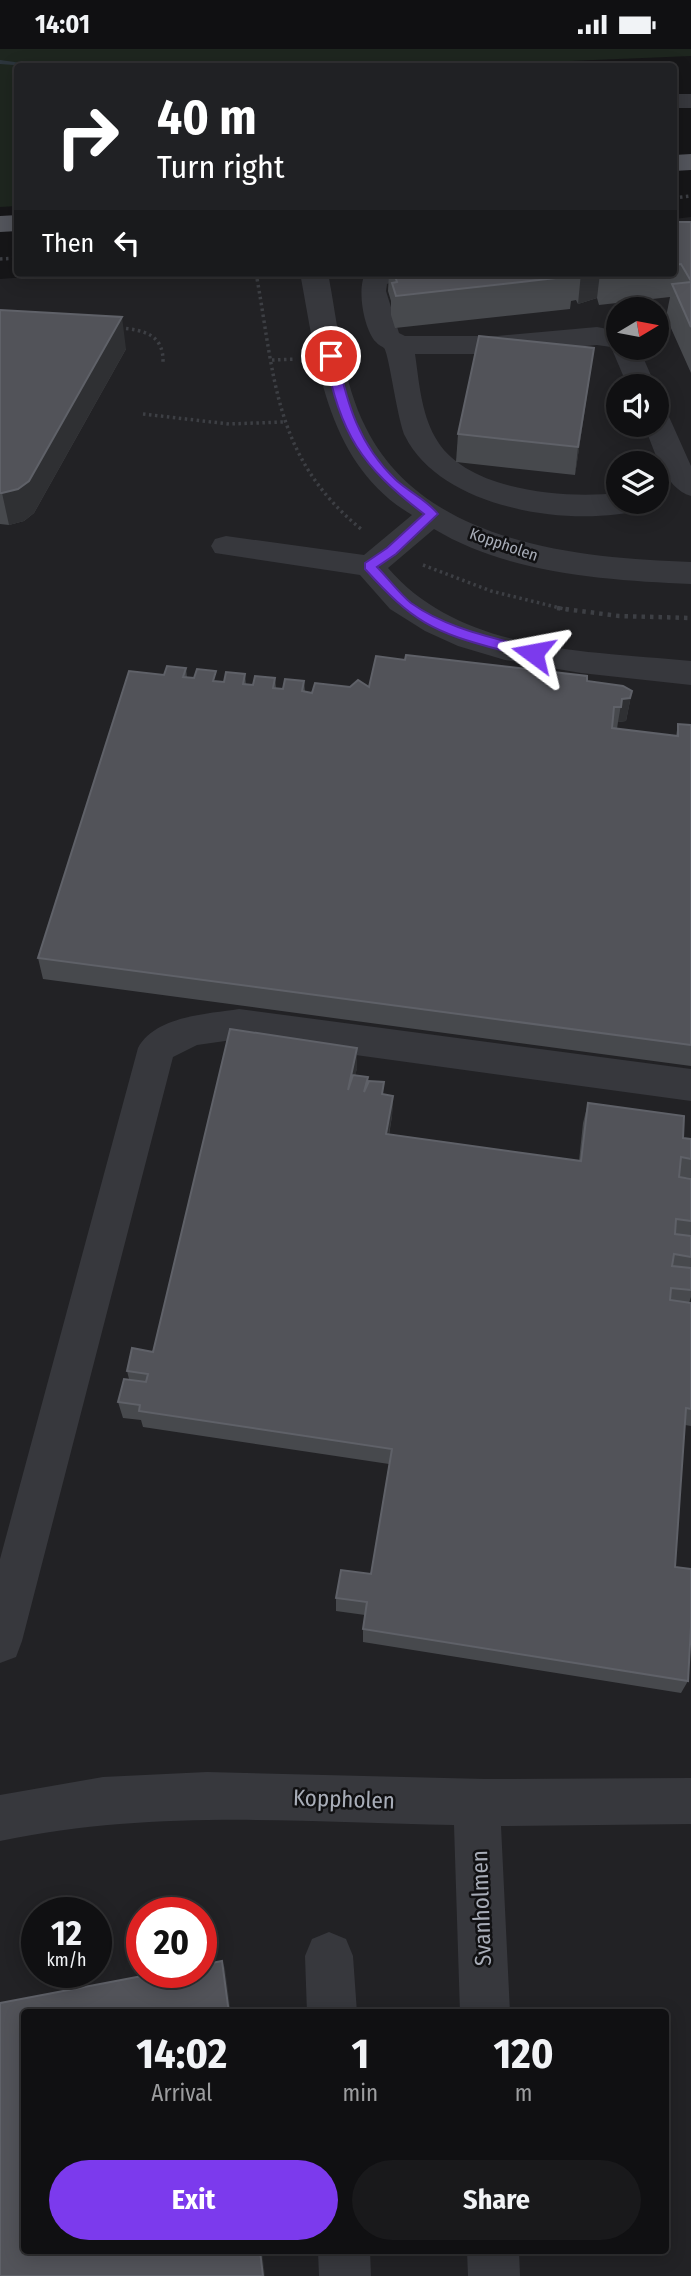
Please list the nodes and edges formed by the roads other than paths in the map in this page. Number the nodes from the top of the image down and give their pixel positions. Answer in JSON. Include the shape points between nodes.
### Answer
{"nodes":[{"id":1,"x":318,"y":277,"type":"edge"},
{"id":2,"x":380,"y":277,"type":"edge"},
{"id":3,"x":363,"y":329,"type":"junction"},
{"id":4,"x":606,"y":337,"type":"edge"},
{"id":5,"x":664,"y":437,"type":"edge"},
{"id":6,"x":684,"y":481,"type":"edge"},
{"id":7,"x":606,"y":504,"type":"edge"},
{"id":8,"x":432,"y":514,"type":"junction"},
{"id":9,"x":226,"y":547,"type":"dead end"},
{"id":10,"x":369,"y":566,"type":"junction"},
{"id":11,"x":691,"y":573,"type":"edge"},
{"id":12,"x":691,"y":673,"type":"edge"},
{"id":13,"x":691,"y":1085,"type":"edge"},
{"id":14,"x":0,"y":1641,"type":"edge"},
{"id":15,"x":691,"y":1801,"type":"edge"},
{"id":16,"x":477,"y":1803,"type":"junction"},
{"id":17,"x":0,"y":1818,"type":"edge"},
{"id":18,"x":329,"y":1956,"type":"dead end"},
{"id":19,"x":332,"y":2009,"type":"edge"},
{"id":20,"x":485,"y":2009,"type":"edge"},
{"id":21,"x":344,"y":2254,"type":"edge"},
{"id":22,"x":493,"y":2254,"type":"edge"},
{"id":23,"x":345,"y":2276,"type":"edge"},
{"id":24,"x":494,"y":2276,"type":"edge"}],
"edges":[{"from":1,"to":3,"type":"street","name":"Koppholen"},
{"from":2,"to":3,"type":"street","via":[[372,285]]},
{"from":3,"to":4,"type":"street","via":[[497,345]]},
{"from":3,"to":7,"type":"street","via":[[426,447],[443,465],[492,491],[536,501]]},
{"from":3,"to":8,"type":"street","name":"Koppholen","via":[[341,404],[370,460]]},
{"from":5,"to":6,"type":"street"},
{"from":8,"to":10,"type":"street"},
{"from":8,"to":11,"type":"street","name":"Koppholen","via":[[482,540],[533,556],[595,568]]},
{"from":9,"to":10,"type":"street"},
{"from":10,"to":12,"type":"street","via":[[404,604],[466,636],[571,660]]},
{"from":13,"to":14,"type":"street","via":[[239,1024],[191,1031],[157,1048]]},
{"from":15,"to":16,"type":"street","name":"Koppholen"},
{"from":16,"to":17,"type":"street","name":"Koppholen","via":[[193,1793],[107,1798]]},
{"from":16,"to":20,"type":"street","name":"Svanholmen"},
{"from":18,"to":19,"type":"street"},
{"from":21,"to":23,"type":"street"},
{"from":22,"to":24,"type":"street"}]}
